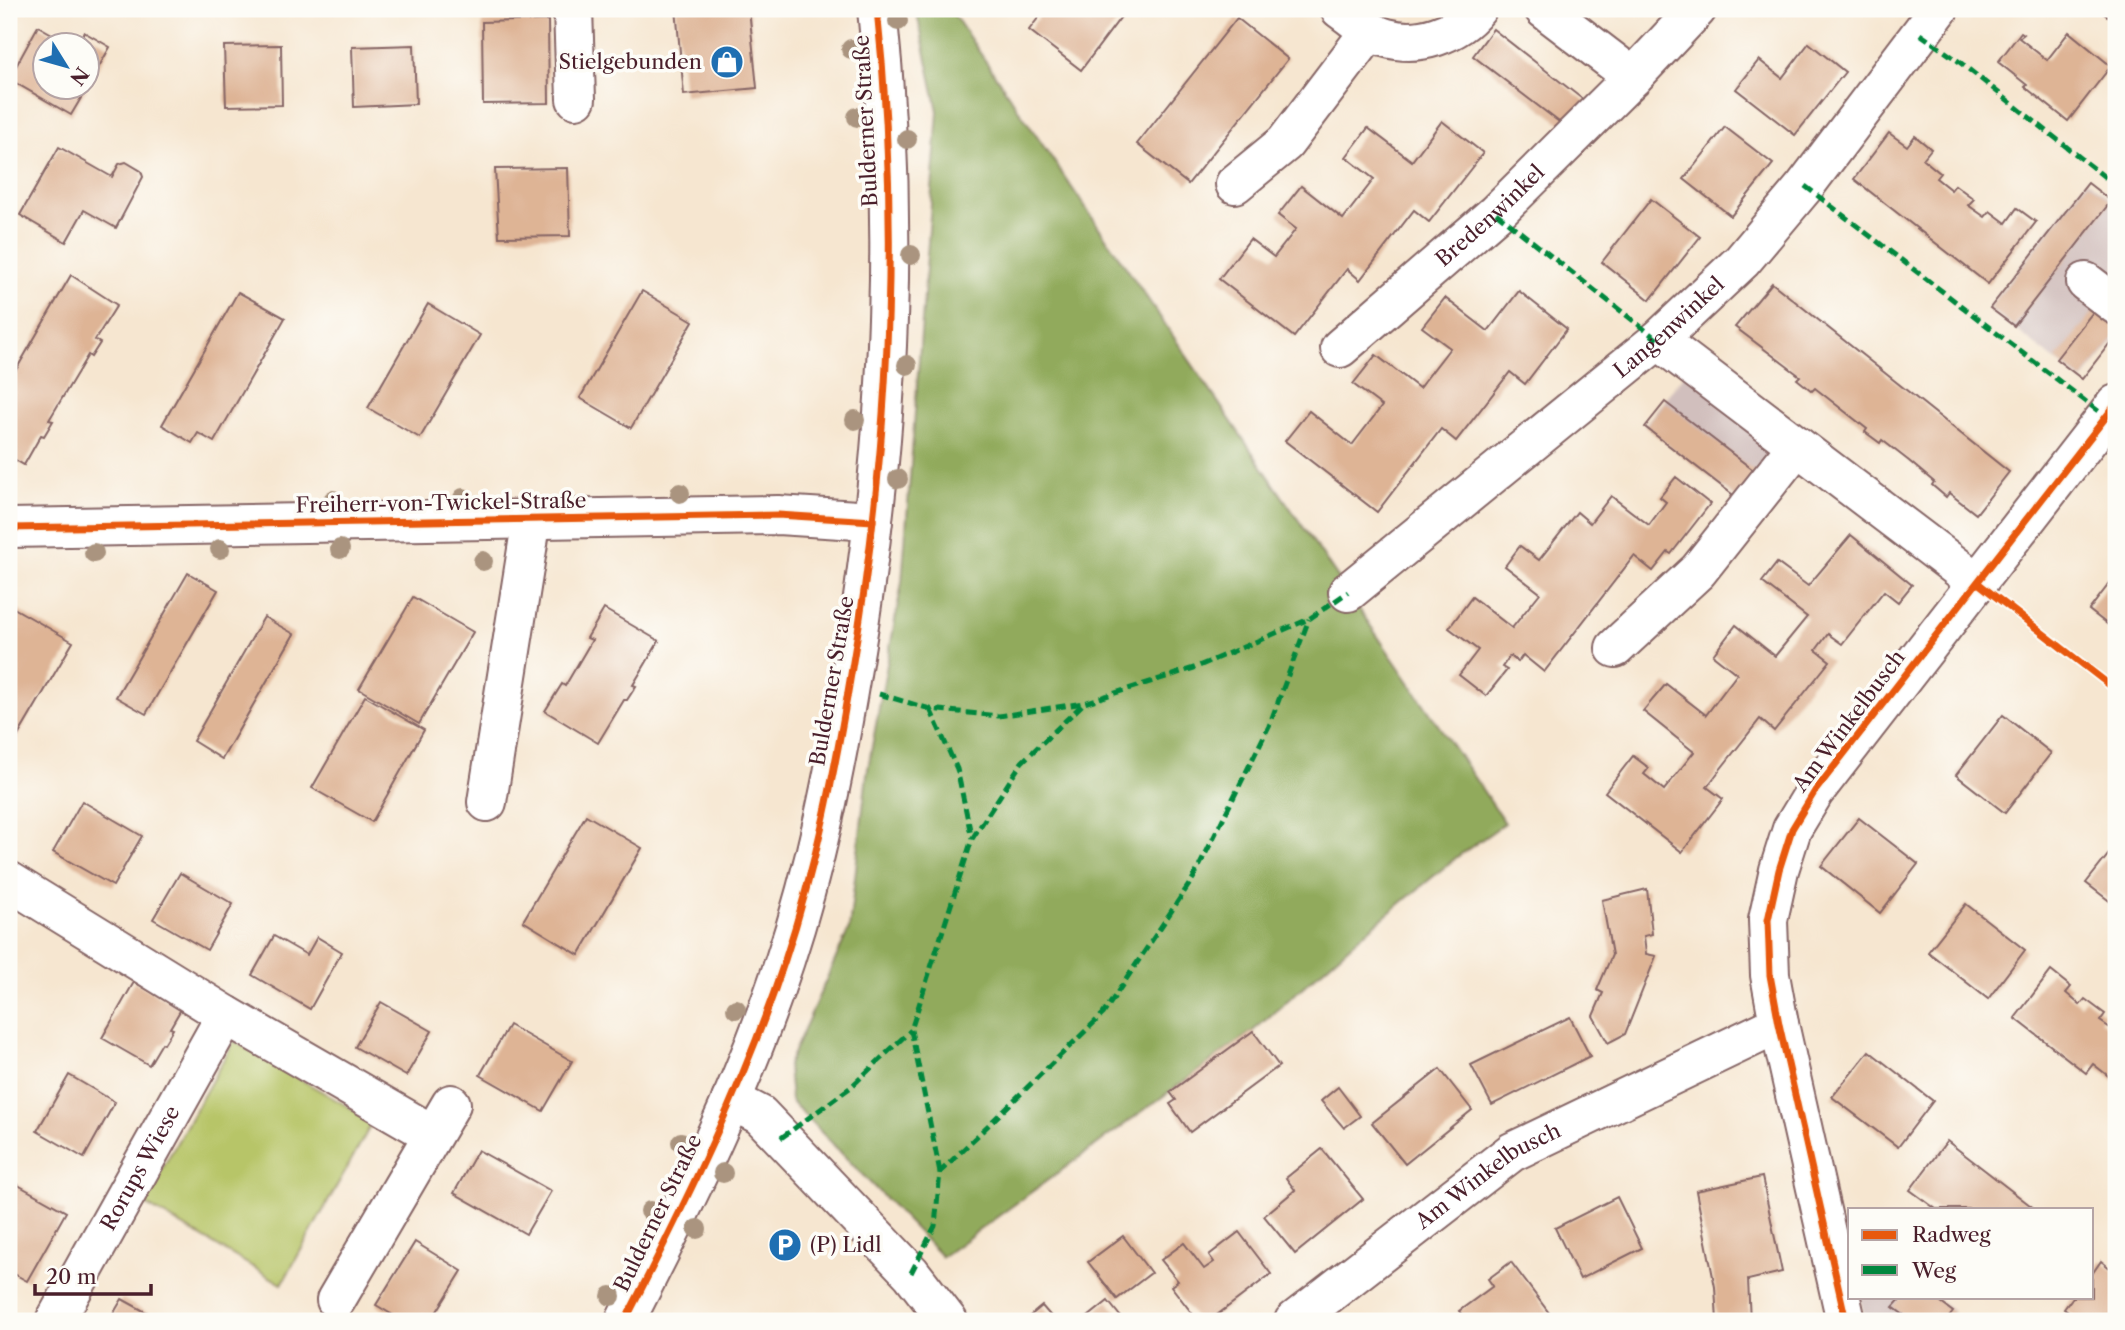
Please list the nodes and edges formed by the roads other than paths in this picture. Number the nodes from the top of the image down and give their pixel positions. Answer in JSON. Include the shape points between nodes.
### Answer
{"nodes":[{"id":1,"x":573,"y":9,"type":"edge"},
{"id":2,"x":877,"y":9,"type":"edge"},
{"id":3,"x":1340,"y":9,"type":"edge"},
{"id":4,"x":1477,"y":9,"type":"edge"},
{"id":5,"x":1544,"y":9,"type":"edge"},
{"id":6,"x":1697,"y":9,"type":"edge"},
{"id":7,"x":1939,"y":9,"type":"edge"},
{"id":8,"x":1370,"y":31,"type":"junction"},
{"id":9,"x":1633,"y":77,"type":"junction"},
{"id":10,"x":576,"y":99,"type":"dead end"},
{"id":11,"x":1235,"y":184,"type":"dead end"},
{"id":12,"x":2086,"y":282,"type":"dead end"},
{"id":13,"x":2116,"y":305,"type":"edge"},
{"id":14,"x":1658,"y":340,"type":"junction"},
{"id":15,"x":1340,"y":348,"type":"dead end"},
{"id":16,"x":2116,"y":404,"type":"edge"},
{"id":17,"x":1797,"y":446,"type":"junction"},
{"id":18,"x":532,"y":518,"type":"junction"},
{"id":19,"x":873,"y":521,"type":"junction"},
{"id":20,"x":9,"y":528,"type":"edge"},
{"id":21,"x":1978,"y":583,"type":"junction"},
{"id":22,"x":1348,"y":592,"type":"dead end"},
{"id":23,"x":1615,"y":648,"type":"dead end"},
{"id":24,"x":487,"y":802,"type":"dead end"},
{"id":25,"x":9,"y":881,"type":"edge"},
{"id":26,"x":226,"y":1015,"type":"junction"},
{"id":27,"x":1779,"y":1024,"type":"junction"},
{"id":28,"x":732,"y":1100,"type":"junction"},
{"id":29,"x":336,"y":1300,"type":"dead end"},
{"id":30,"x":55,"y":1321,"type":"edge"},
{"id":31,"x":625,"y":1321,"type":"edge"},
{"id":32,"x":948,"y":1321,"type":"edge"},
{"id":33,"x":1294,"y":1321,"type":"edge"},
{"id":34,"x":1846,"y":1321,"type":"edge"}],
"edges":[{"from":1,"to":10,"type":"street"},
{"from":2,"to":19,"type":"street","name":"Bulderner Straße","via":[[888,149],[890,289],[884,419]]},
{"from":3,"to":8,"type":"street"},
{"from":4,"to":8,"type":"street","via":[[1431,39],[1407,41]]},
{"from":5,"to":9,"type":"street"},
{"from":6,"to":9,"type":"street","name":"Bredenwinkel"},
{"from":7,"to":14,"type":"street","name":"Langenwinkel","via":[[1742,261]]},
{"from":8,"to":11,"type":"street","via":[[1285,143]]},
{"from":9,"to":15,"type":"street","name":"Bredenwinkel","via":[[1496,213]]},
{"from":12,"to":13,"type":"street"},
{"from":14,"to":17,"type":"street"},
{"from":14,"to":22,"type":"street","name":"Langenwinkel"},
{"from":16,"to":21,"type":"street","name":"Am Winkelbusch"},
{"from":17,"to":21,"type":"street"},
{"from":17,"to":23,"type":"street","via":[[1698,571]]},
{"from":18,"to":19,"type":"street","name":"Freiherr-von-Twickel-Straße","via":[[778,516]]},
{"from":18,"to":20,"type":"street","name":"Freiherr-von-Twickel-Straße"},
{"from":18,"to":24,"type":"street","name":"Freiherr-von-Twickel-Straße"},
{"from":19,"to":28,"type":"street","name":"Bulderner Straße","via":[[864,599],[809,883],[785,962]]},
{"from":21,"to":27,"type":"street","name":"Am Winkelbusch","via":[[1815,791],[1792,829],[1768,920],[1770,975]]},
{"from":25,"to":26,"type":"street"},
{"from":26,"to":29,"type":"street","via":[[441,1119]]},
{"from":26,"to":30,"type":"street","name":"Rorups Wiese"},
{"from":27,"to":33,"type":"street","name":"Am Winkelbusch","via":[[1512,1152]]},
{"from":27,"to":34,"type":"street","name":"Am Winkelbusch"},
{"from":28,"to":31,"type":"street","name":"Bulderner Straße"},
{"from":28,"to":32,"type":"street","via":[[760,1115],[911,1273]]}]}
